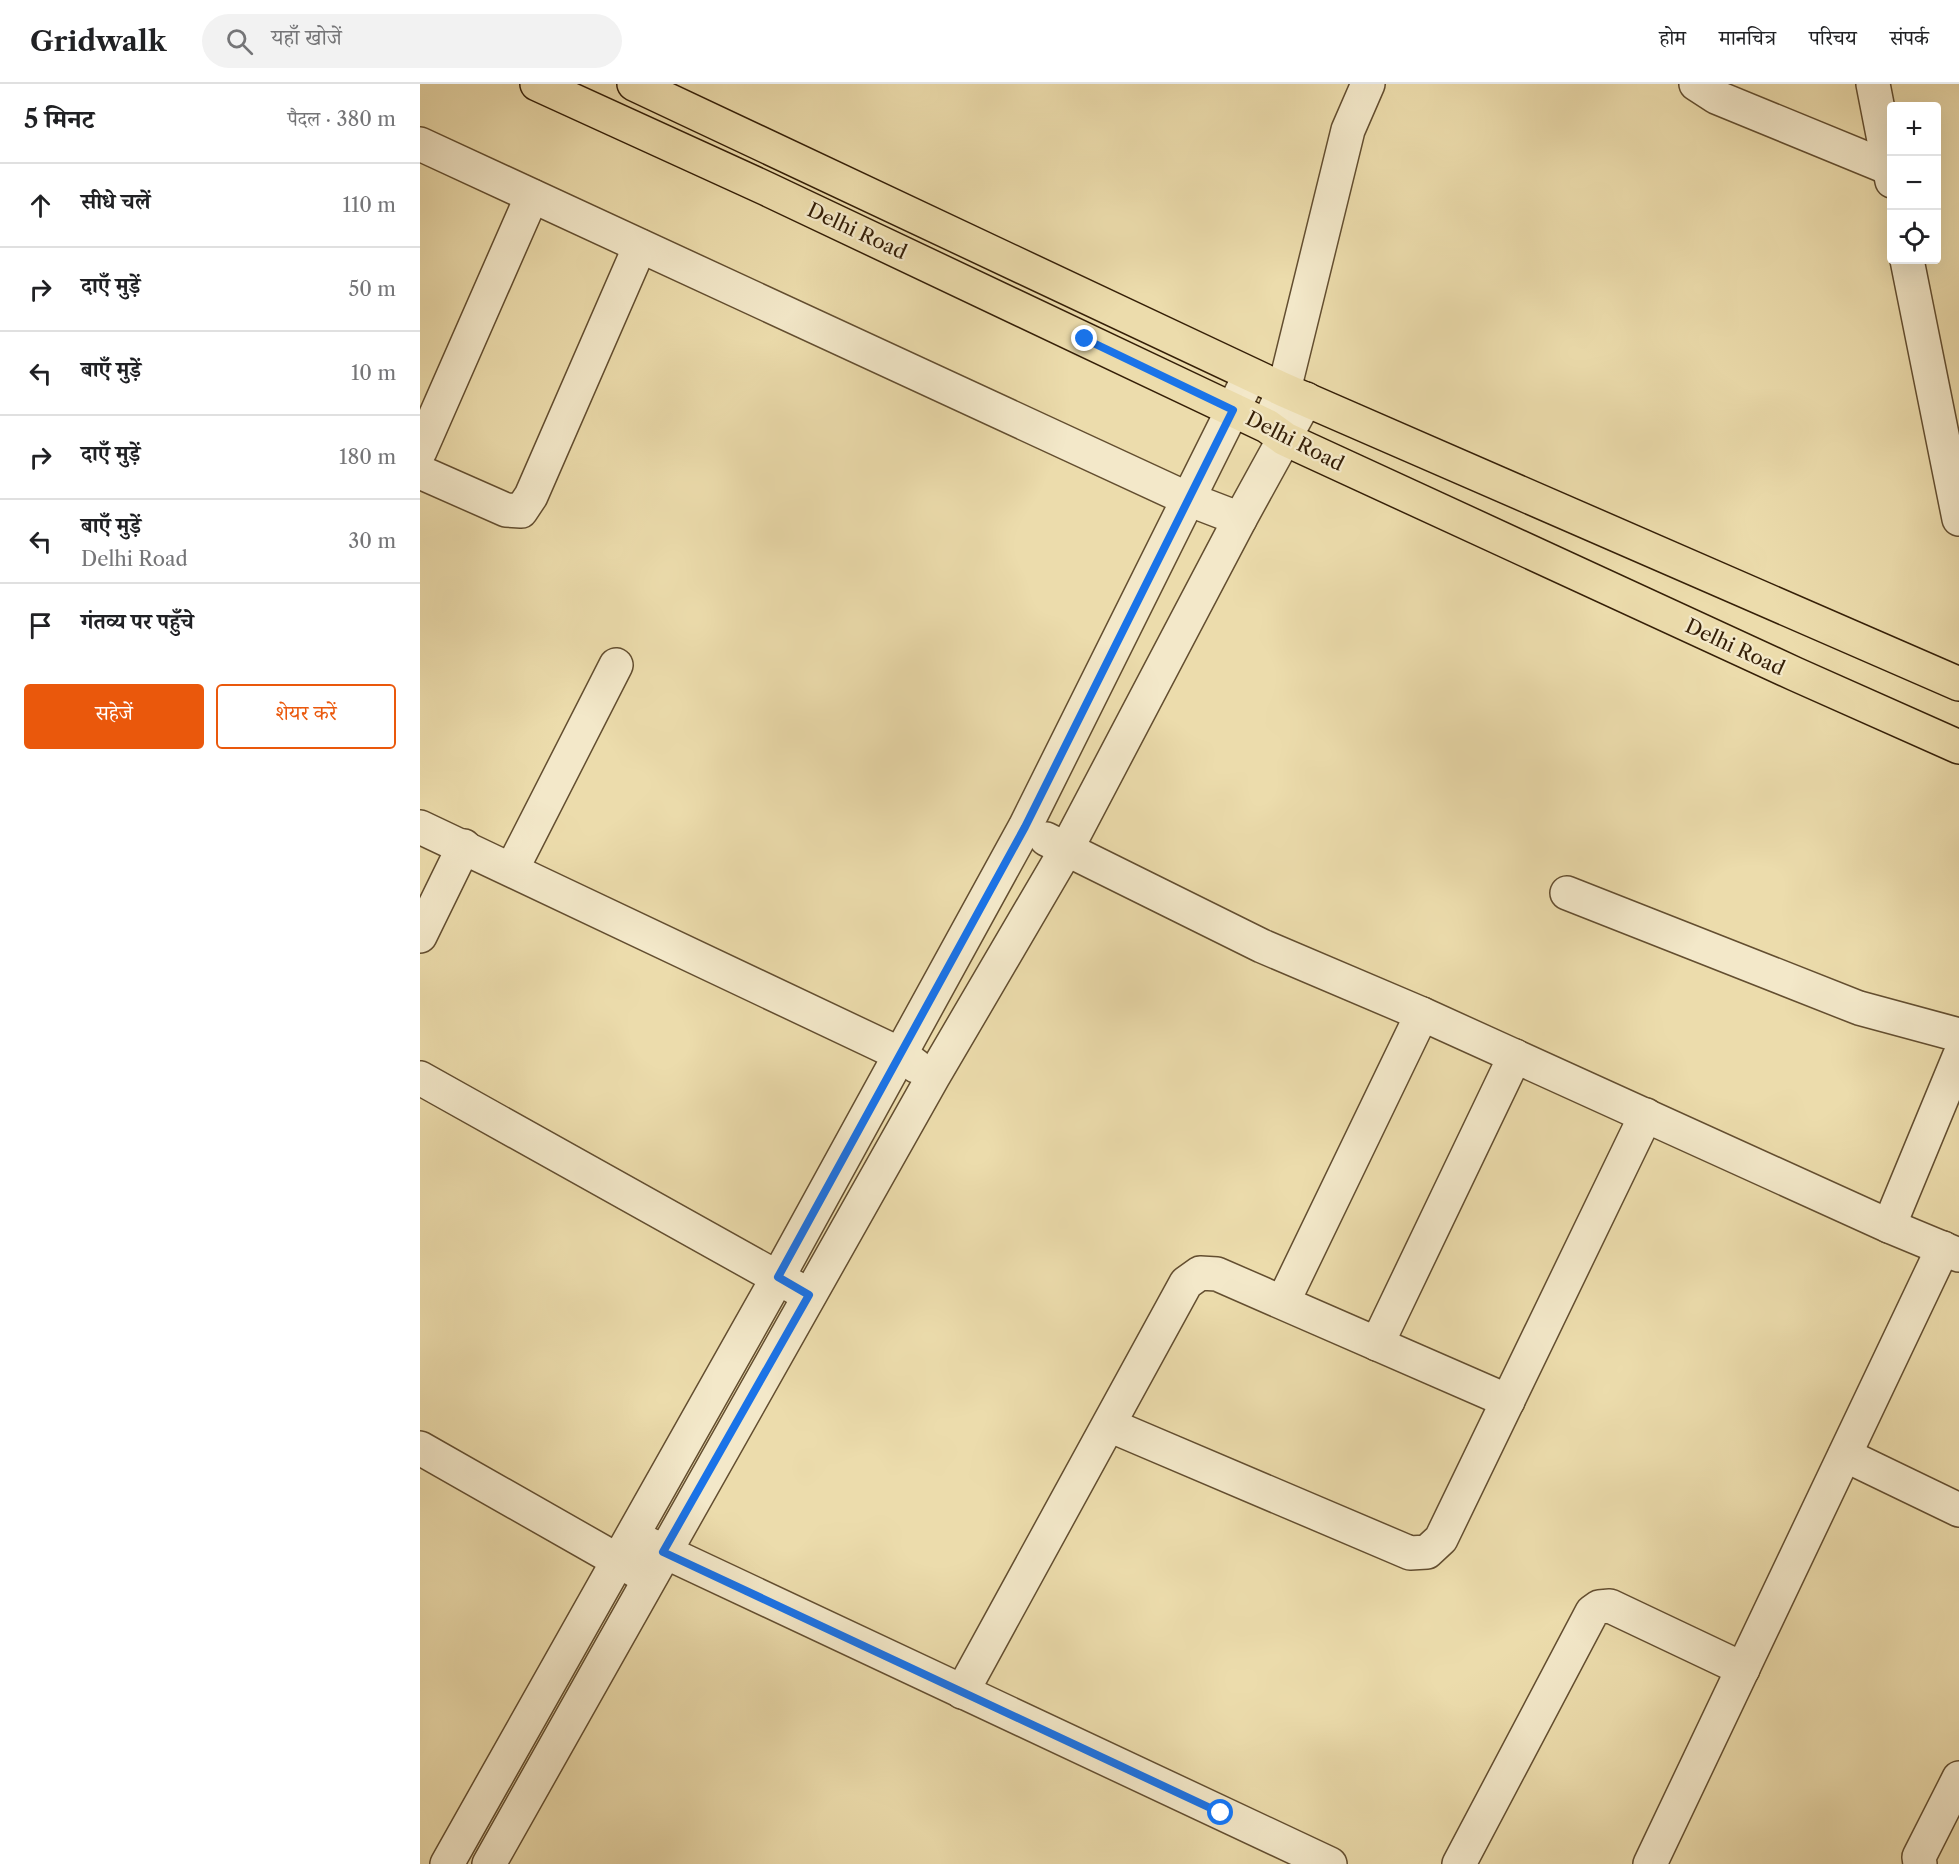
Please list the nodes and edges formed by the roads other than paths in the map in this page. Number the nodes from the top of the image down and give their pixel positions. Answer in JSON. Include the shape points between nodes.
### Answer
{"nodes":[{"id":1,"x":537,"y":84,"type":"edge"},
{"id":2,"x":634,"y":84,"type":"edge"},
{"id":3,"x":1368,"y":84,"type":"edge"},
{"id":4,"x":1696,"y":84,"type":"edge"},
{"id":5,"x":1872,"y":84,"type":"edge"},
{"id":6,"x":420,"y":144,"type":"edge"},
{"id":7,"x":1887,"y":159,"type":"edge"},
{"id":8,"x":1887,"y":173,"type":"edge"},
{"id":9,"x":532,"y":196,"type":"junction"},
{"id":10,"x":640,"y":246,"type":"junction"},
{"id":11,"x":1908,"y":264,"type":"edge"},
{"id":12,"x":1250,"y":375,"type":"junction"},
{"id":13,"x":1295,"y":395,"type":"junction"},
{"id":14,"x":1233,"y":410,"type":"junction"},
{"id":15,"x":1276,"y":433,"type":"junction"},
{"id":16,"x":420,"y":451,"type":"edge"},
{"id":17,"x":420,"y":472,"type":"edge"},
{"id":18,"x":1188,"y":499,"type":"junction"},
{"id":19,"x":1240,"y":519,"type":"junction"},
{"id":20,"x":1959,"y":519,"type":"edge"},
{"id":21,"x":616,"y":665,"type":"dead end"},
{"id":22,"x":1959,"y":684,"type":"edge"},
{"id":23,"x":1958,"y":744,"type":"edge"},
{"id":24,"x":420,"y":827,"type":"edge"},
{"id":25,"x":1025,"y":827,"type":"junction"},
{"id":26,"x":464,"y":846,"type":"junction"},
{"id":27,"x":1066,"y":850,"type":"junction"},
{"id":28,"x":512,"y":869,"type":"junction"},
{"id":29,"x":1567,"y":893,"type":"dead end"},
{"id":30,"x":420,"y":936,"type":"edge"},
{"id":31,"x":1422,"y":1014,"type":"junction"},
{"id":32,"x":1959,"y":1035,"type":"edge"},
{"id":33,"x":900,"y":1054,"type":"junction"},
{"id":34,"x":1515,"y":1056,"type":"junction"},
{"id":35,"x":1959,"y":1057,"type":"edge"},
{"id":36,"x":933,"y":1077,"type":"junction"},
{"id":37,"x":420,"y":1078,"type":"edge"},
{"id":38,"x":1646,"y":1116,"type":"junction"},
{"id":39,"x":1889,"y":1226,"type":"junction"},
{"id":40,"x":1951,"y":1251,"type":"edge"},
{"id":41,"x":778,"y":1277,"type":"junction"},
{"id":42,"x":809,"y":1295,"type":"junction"},
{"id":43,"x":1283,"y":1302,"type":"junction"},
{"id":44,"x":1377,"y":1344,"type":"junction"},
{"id":45,"x":1508,"y":1401,"type":"junction"},
{"id":46,"x":1108,"y":1425,"type":"junction"},
{"id":47,"x":420,"y":1448,"type":"edge"},
{"id":48,"x":1845,"y":1455,"type":"junction"},
{"id":49,"x":1959,"y":1510,"type":"edge"},
{"id":50,"x":625,"y":1547,"type":"junction"},
{"id":51,"x":656,"y":1565,"type":"junction"},
{"id":52,"x":1743,"y":1669,"type":"junction"},
{"id":53,"x":962,"y":1692,"type":"junction"},
{"id":54,"x":1959,"y":1778,"type":"edge"},
{"id":55,"x":447,"y":1864,"type":"edge"},
{"id":56,"x":489,"y":1864,"type":"edge"},
{"id":57,"x":1330,"y":1864,"type":"edge"},
{"id":58,"x":1459,"y":1864,"type":"edge"},
{"id":59,"x":1650,"y":1864,"type":"edge"},
{"id":60,"x":1920,"y":1864,"type":"edge"}],
"edges":[{"from":1,"to":14,"type":"main road","name":"Delhi Road"},
{"from":2,"to":12,"type":"main road"},
{"from":3,"to":13,"type":"street","via":[[1348,130]]},
{"from":4,"to":8,"type":"street","via":[[1716,97]]},
{"from":5,"to":7,"type":"street"},
{"from":6,"to":9,"type":"street"},
{"from":9,"to":10,"type":"street"},
{"from":9,"to":16,"type":"street"},
{"from":10,"to":17,"type":"street","via":[[521,511],[506,510]]},
{"from":10,"to":18,"type":"street"},
{"from":11,"to":20,"type":"street"},
{"from":12,"to":13,"type":"main road"},
{"from":12,"to":14,"type":"street"},
{"from":13,"to":15,"type":"street"},
{"from":13,"to":22,"type":"main road"},
{"from":14,"to":15,"type":"main road","name":"Delhi Road"},
{"from":14,"to":18,"type":"street"},
{"from":15,"to":19,"type":"street"},
{"from":15,"to":23,"type":"main road","name":"Delhi Road","via":[[1773,664]]},
{"from":18,"to":19,"type":"street"},
{"from":18,"to":25,"type":"street"},
{"from":19,"to":27,"type":"street"},
{"from":21,"to":28,"type":"street"},
{"from":24,"to":26,"type":"street"},
{"from":25,"to":27,"type":"street"},
{"from":25,"to":33,"type":"street"},
{"from":26,"to":28,"type":"street"},
{"from":26,"to":30,"type":"street"},
{"from":27,"to":31,"type":"street","via":[[1262,946]]},
{"from":27,"to":36,"type":"street"},
{"from":28,"to":33,"type":"street"},
{"from":29,"to":32,"type":"street","via":[[1859,1008]]},
{"from":31,"to":34,"type":"street"},
{"from":31,"to":43,"type":"street"},
{"from":33,"to":36,"type":"street"},
{"from":33,"to":41,"type":"street"},
{"from":34,"to":38,"type":"street"},
{"from":34,"to":44,"type":"street"},
{"from":35,"to":39,"type":"street"},
{"from":36,"to":42,"type":"street"},
{"from":37,"to":41,"type":"street"},
{"from":38,"to":39,"type":"street"},
{"from":38,"to":45,"type":"street"},
{"from":39,"to":40,"type":"street"},
{"from":40,"to":48,"type":"street"},
{"from":41,"to":42,"type":"street"},
{"from":41,"to":50,"type":"street"},
{"from":42,"to":51,"type":"street"},
{"from":43,"to":44,"type":"street"},
{"from":43,"to":46,"type":"street","via":[[1217,1274],[1200,1273],[1186,1283]]},
{"from":44,"to":45,"type":"street"},
{"from":45,"to":46,"type":"street","via":[[1441,1539],[1427,1552],[1410,1553]]},
{"from":46,"to":53,"type":"street"},
{"from":47,"to":50,"type":"street"},
{"from":48,"to":49,"type":"street"},
{"from":48,"to":52,"type":"street"},
{"from":50,"to":51,"type":"street"},
{"from":50,"to":55,"type":"street"},
{"from":51,"to":53,"type":"street"},
{"from":51,"to":56,"type":"street"},
{"from":52,"to":58,"type":"street","via":[[1610,1606],[1599,1607],[1592,1612]]},
{"from":52,"to":59,"type":"street"},
{"from":53,"to":57,"type":"street"},
{"from":54,"to":60,"type":"street","via":[[1919,1857]]}]}
